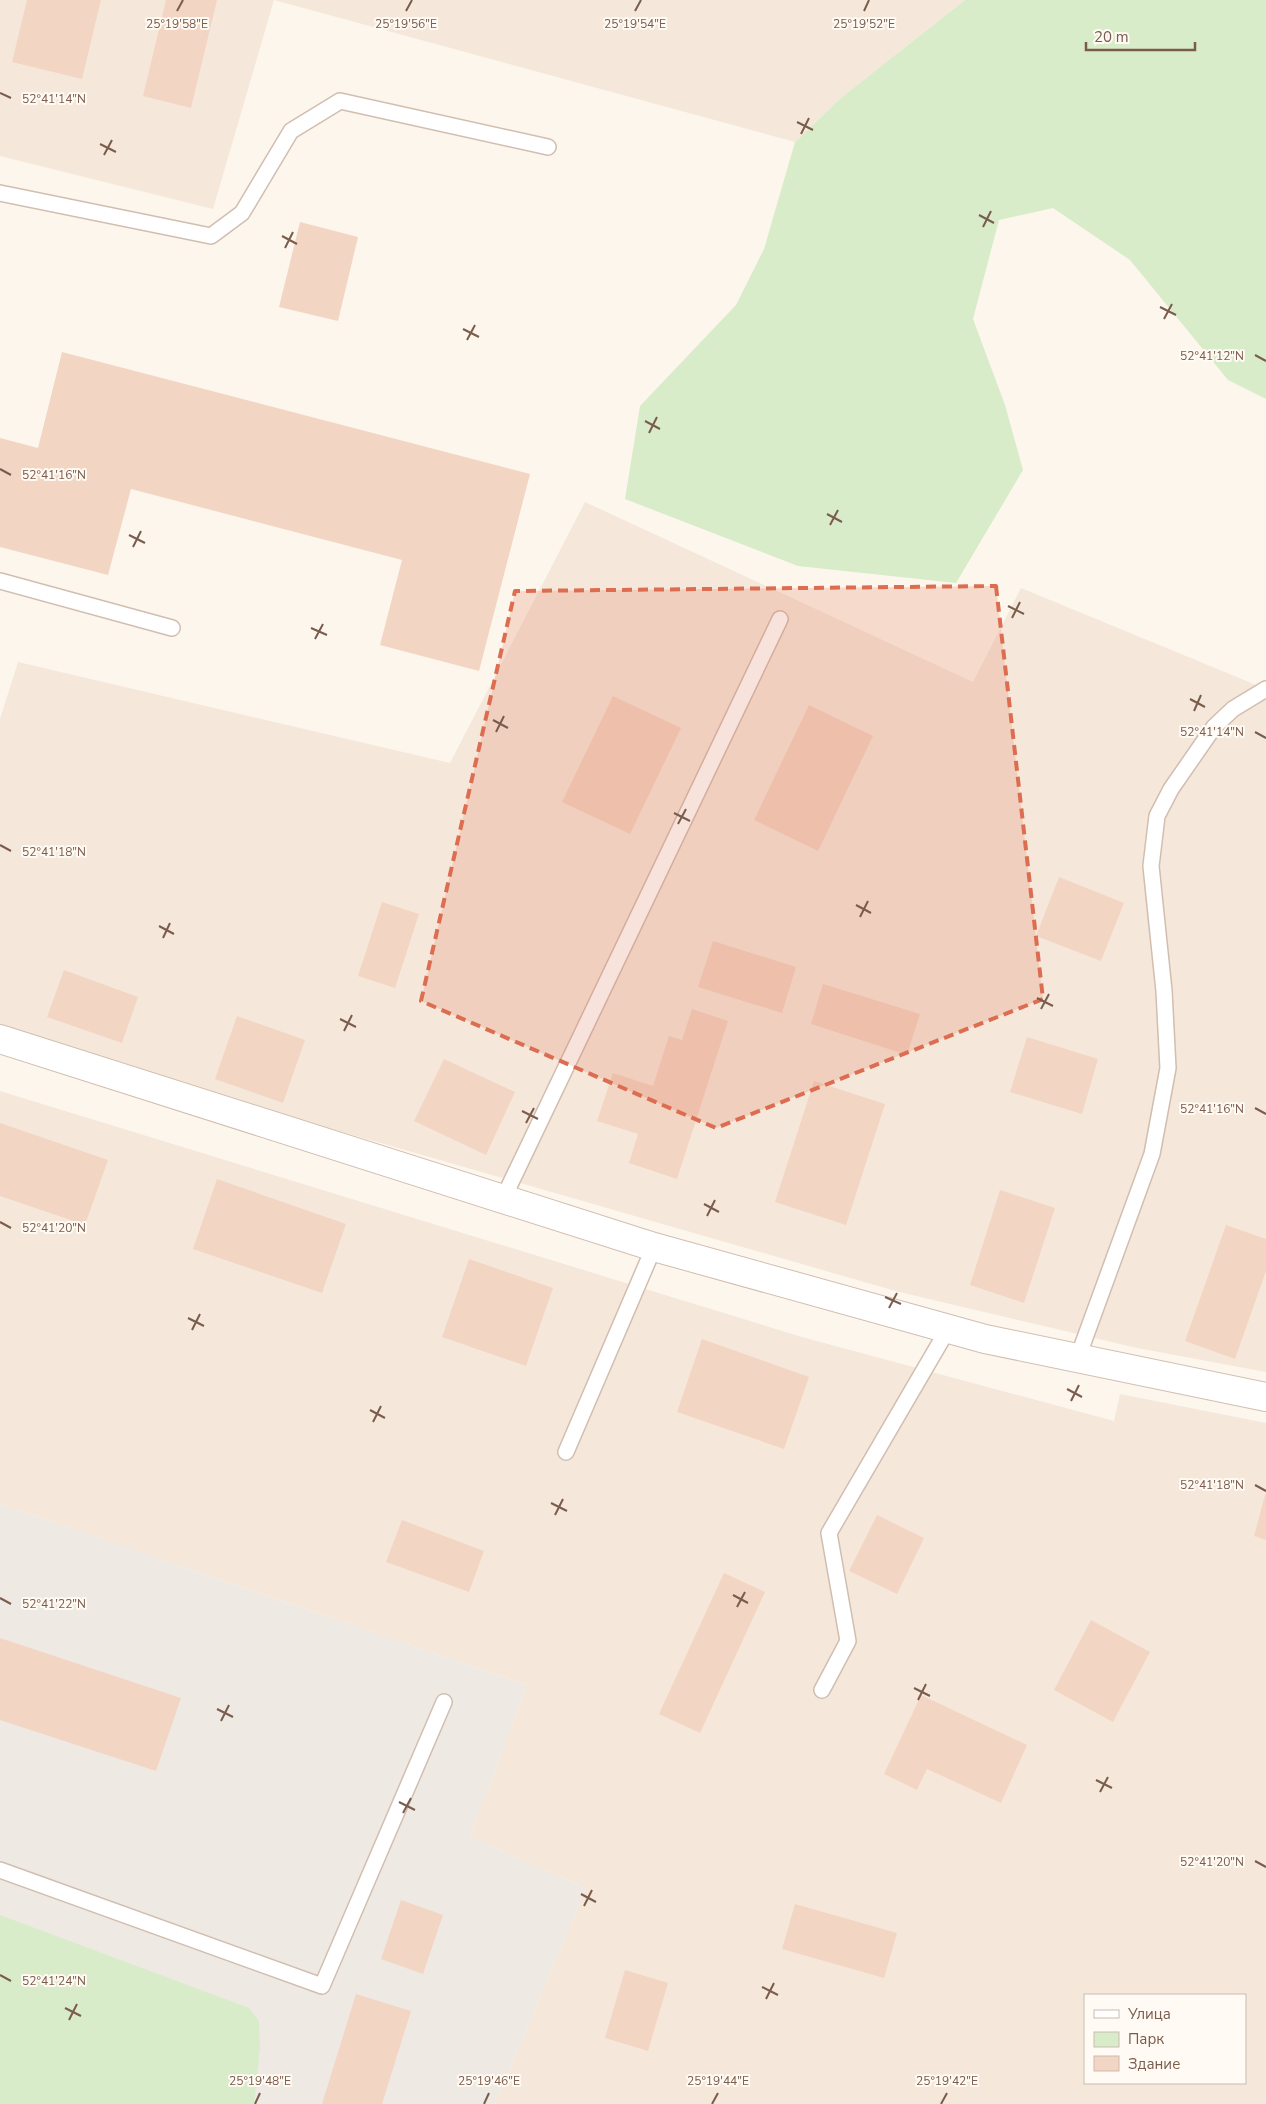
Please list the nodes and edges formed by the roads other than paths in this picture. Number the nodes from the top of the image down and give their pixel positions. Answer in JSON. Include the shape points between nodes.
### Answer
{"nodes":[{"id":1,"x":548,"y":147,"type":"dead end"},
{"id":2,"x":0,"y":193,"type":"edge"},
{"id":3,"x":0,"y":581,"type":"edge"},
{"id":4,"x":780,"y":619,"type":"dead end"},
{"id":5,"x":172,"y":628,"type":"dead end"},
{"id":6,"x":1266,"y":689,"type":"edge"},
{"id":7,"x":0,"y":1040,"type":"edge"},
{"id":8,"x":503,"y":1199,"type":"junction"},
{"id":9,"x":654,"y":1247,"type":"junction"},
{"id":10,"x":948,"y":1328,"type":"junction"},
{"id":11,"x":1078,"y":1357,"type":"junction"},
{"id":12,"x":1266,"y":1397,"type":"edge"},
{"id":13,"x":566,"y":1452,"type":"dead end"},
{"id":14,"x":822,"y":1690,"type":"dead end"},
{"id":15,"x":444,"y":1702,"type":"dead end"},
{"id":16,"x":0,"y":1870,"type":"edge"}],
"edges":[{"from":1,"to":2,"type":"lane","via":[[340,101],[291,131],[242,213],[211,236]]},
{"from":3,"to":5,"type":"lane"},
{"from":4,"to":8,"type":"lane"},
{"from":6,"to":11,"type":"lane","via":[[1233,709],[1214,727],[1171,789],[1157,816],[1151,866],[1168,1068],[1152,1154]]},
{"from":7,"to":8,"type":"street"},
{"from":8,"to":9,"type":"street"},
{"from":9,"to":10,"type":"street"},
{"from":9,"to":13,"type":"lane"},
{"from":10,"to":11,"type":"street"},
{"from":10,"to":14,"type":"lane","via":[[829,1533],[848,1641]]},
{"from":11,"to":12,"type":"street"},
{"from":15,"to":16,"type":"lane","via":[[322,1986]]}]}
